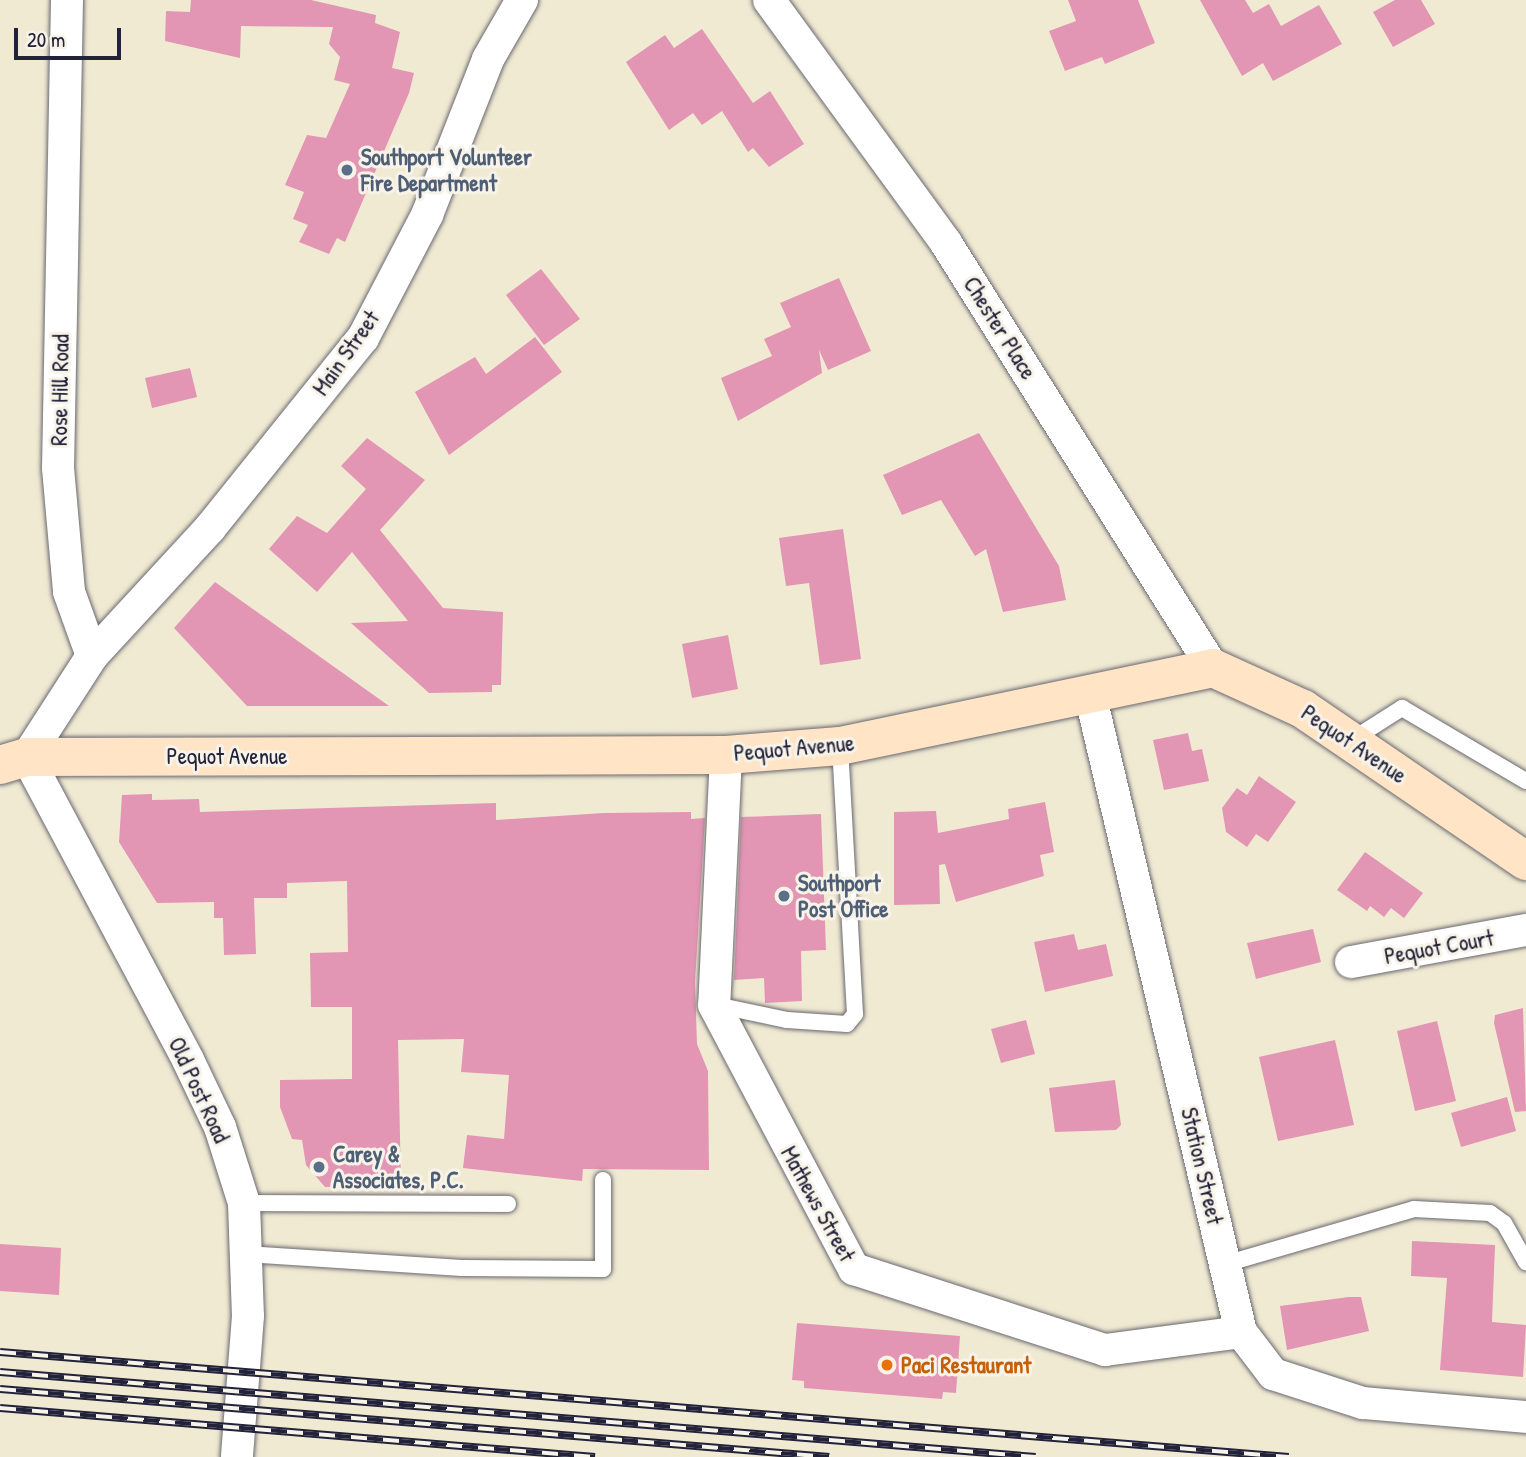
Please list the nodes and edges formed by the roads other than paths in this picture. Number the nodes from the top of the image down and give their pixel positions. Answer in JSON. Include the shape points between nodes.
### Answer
{"nodes":[{"id":1,"x":66,"y":0,"type":"edge"},
{"id":2,"x":522,"y":0,"type":"edge"},
{"id":3,"x":769,"y":0,"type":"edge"},
{"id":4,"x":92,"y":656,"type":"junction"},
{"id":5,"x":1213,"y":668,"type":"junction"},
{"id":6,"x":1091,"y":698,"type":"junction"},
{"id":7,"x":1350,"y":741,"type":"junction"},
{"id":8,"x":840,"y":746,"type":"junction"},
{"id":9,"x":726,"y":755,"type":"junction"},
{"id":10,"x":13,"y":761,"type":"edge"},
{"id":11,"x":1526,"y":781,"type":"edge"},
{"id":12,"x":1526,"y":861,"type":"edge"},
{"id":13,"x":1526,"y":930,"type":"edge"},
{"id":14,"x":1351,"y":962,"type":"dead end"},
{"id":15,"x":714,"y":1005,"type":"junction"},
{"id":16,"x":603,"y":1180,"type":"dead end"},
{"id":17,"x":244,"y":1203,"type":"junction"},
{"id":18,"x":508,"y":1204,"type":"dead end"},
{"id":19,"x":246,"y":1254,"type":"junction"},
{"id":20,"x":1526,"y":1262,"type":"edge"},
{"id":21,"x":1225,"y":1264,"type":"junction"},
{"id":22,"x":1241,"y":1332,"type":"junction"},
{"id":23,"x":1526,"y":1417,"type":"edge"},
{"id":24,"x":237,"y":1457,"type":"edge"}],
"edges":[{"from":1,"to":4,"type":"street","name":"Rose Hill Road","via":[[58,468],[69,592]]},
{"from":2,"to":4,"type":"street","name":"Main Street","via":[[488,58],[427,215],[363,338],[210,528]]},
{"from":3,"to":5,"type":"street","name":"Chester Place","via":[[946,243]]},
{"from":4,"to":10,"type":"street"},
{"from":5,"to":6,"type":"street","name":"Pequot Avenue"},
{"from":5,"to":7,"type":"street","name":"Pequot Avenue","via":[[1303,709]]},
{"from":6,"to":8,"type":"street","name":"Pequot Avenue"},
{"from":6,"to":21,"type":"street","name":"Station Street"},
{"from":7,"to":11,"type":"lane","via":[[1402,708]]},
{"from":7,"to":12,"type":"street","name":"Pequot Avenue"},
{"from":8,"to":9,"type":"street","name":"Pequot Avenue"},
{"from":8,"to":15,"type":"lane","via":[[855,1014],[847,1024],[787,1020]]},
{"from":9,"to":10,"type":"street","name":"Pequot Avenue"},
{"from":9,"to":15,"type":"street"},
{"from":10,"to":17,"type":"street","name":"Old Post Road","via":[[188,1060],[220,1127]]},
{"from":13,"to":14,"type":"street","name":"Pequot Court"},
{"from":15,"to":22,"type":"street","name":"Mathews Street","via":[[854,1269],[1105,1350]]},
{"from":16,"to":19,"type":"lane","via":[[603,1269],[462,1268]]},
{"from":17,"to":18,"type":"lane"},
{"from":17,"to":19,"type":"street","name":"Old Post Road"},
{"from":19,"to":24,"type":"street","name":"Old Post Road","via":[[248,1316]]},
{"from":20,"to":21,"type":"lane","via":[[1504,1223],[1490,1213],[1414,1209]]},
{"from":21,"to":22,"type":"street","name":"Station Street"},
{"from":22,"to":23,"type":"street","name":"Station Street","via":[[1273,1374],[1363,1403]]}]}
